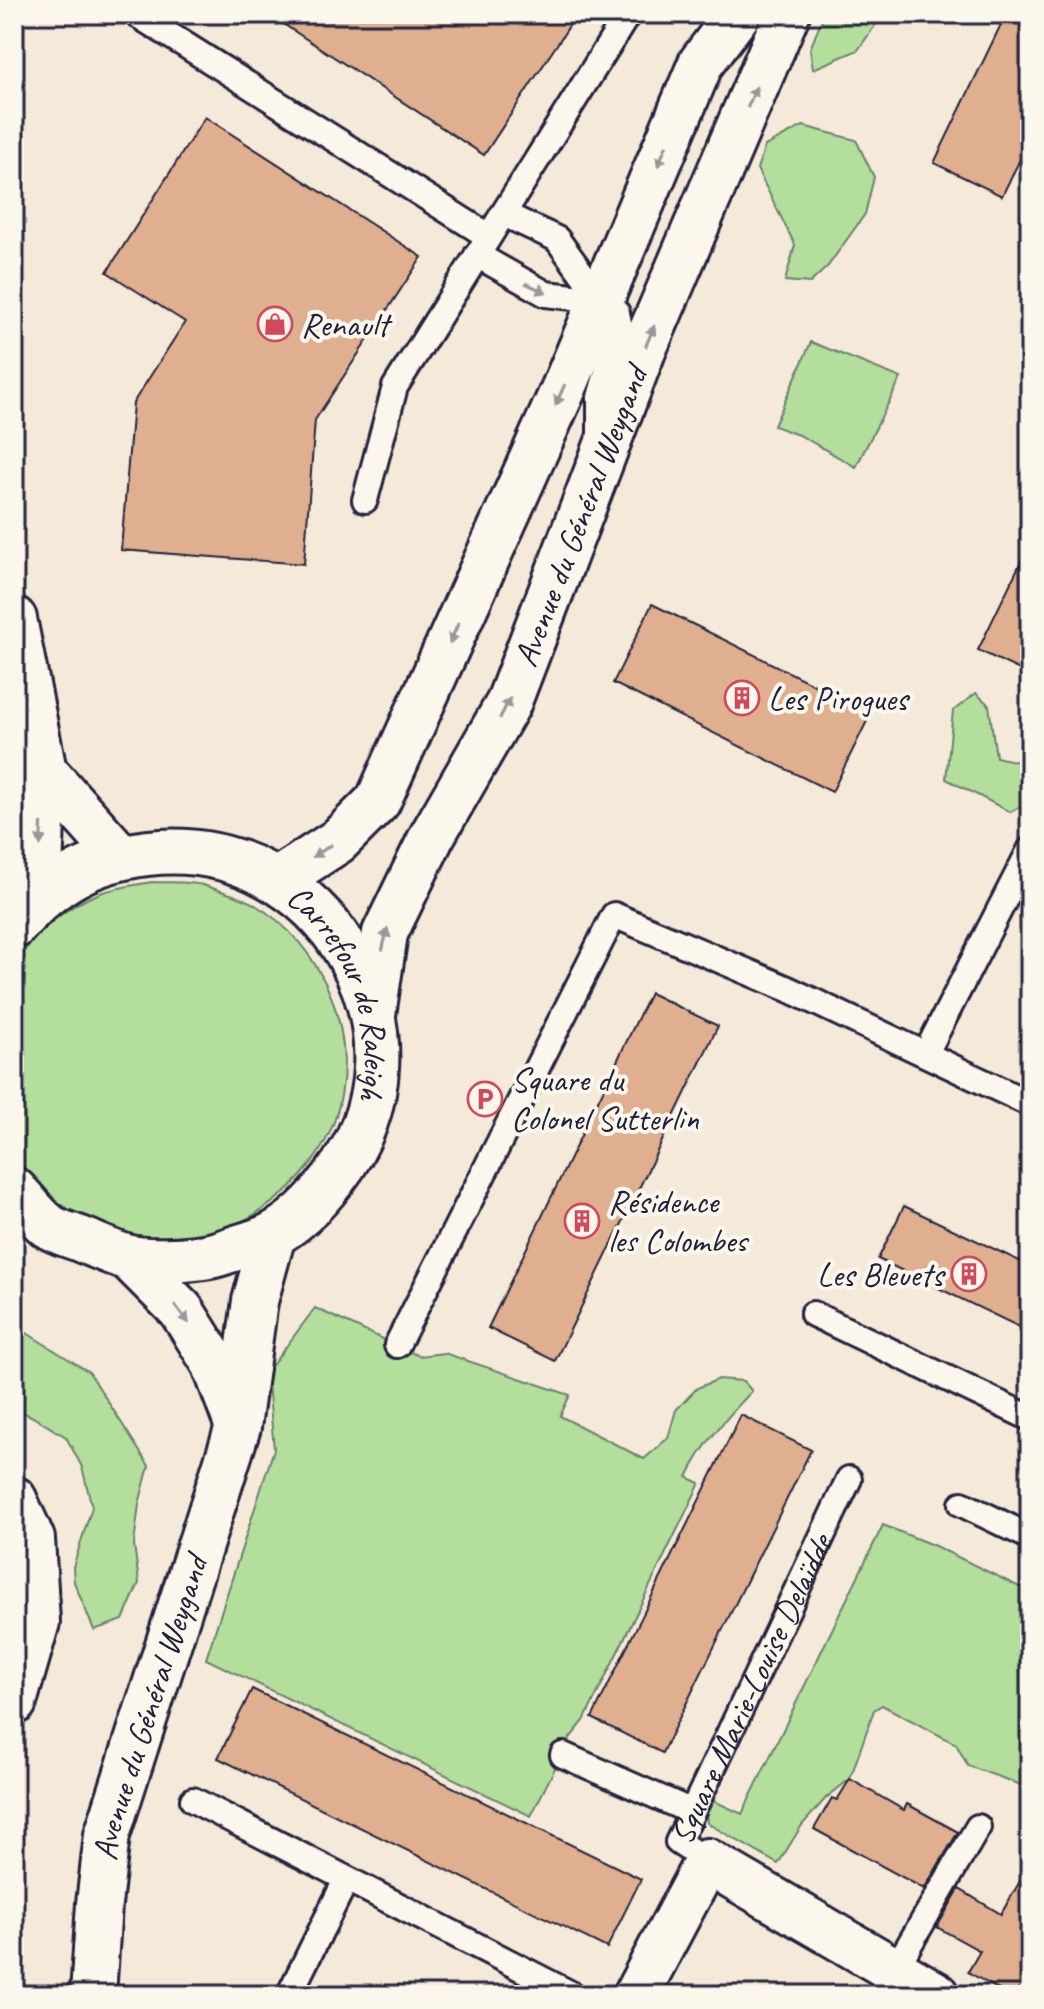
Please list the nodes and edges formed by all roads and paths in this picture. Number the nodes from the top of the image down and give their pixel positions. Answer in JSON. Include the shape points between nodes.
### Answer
{"nodes":[{"id":1,"x":136,"y":14,"type":"edge"},
{"id":2,"x":628,"y":14,"type":"edge"},
{"id":3,"x":738,"y":14,"type":"edge"},
{"id":4,"x":787,"y":14,"type":"edge"},
{"id":5,"x":504,"y":214,"type":"junction"},
{"id":6,"x":483,"y":246,"type":"junction"},
{"id":7,"x":601,"y":300,"type":"junction"},
{"id":8,"x":600,"y":465,"type":"junction"},
{"id":9,"x":365,"y":500,"type":"dead end"},
{"id":10,"x":14,"y":619,"type":"edge"},
{"id":11,"x":44,"y":771,"type":"junction"},
{"id":12,"x":1030,"y":850,"type":"edge"},
{"id":13,"x":120,"y":856,"type":"junction"},
{"id":14,"x":278,"y":880,"type":"junction"},
{"id":15,"x":27,"y":912,"type":"edge"},
{"id":16,"x":373,"y":1015,"type":"junction"},
{"id":17,"x":926,"y":1053,"type":"junction"},
{"id":18,"x":1030,"y":1104,"type":"edge"},
{"id":19,"x":14,"y":1190,"type":"edge"},
{"id":20,"x":31,"y":1228,"type":"edge"},
{"id":21,"x":273,"y":1235,"type":"junction"},
{"id":22,"x":129,"y":1258,"type":"junction"},
{"id":23,"x":813,"y":1314,"type":"dead end"},
{"id":24,"x":397,"y":1345,"type":"dead end"},
{"id":25,"x":1030,"y":1418,"type":"edge"},
{"id":26,"x":238,"y":1427,"type":"junction"},
{"id":27,"x":849,"y":1479,"type":"dead end"},
{"id":28,"x":14,"y":1499,"type":"edge"},
{"id":29,"x":962,"y":1504,"type":"dead end"},
{"id":30,"x":1030,"y":1537,"type":"edge"},
{"id":31,"x":14,"y":1702,"type":"edge"},
{"id":32,"x":563,"y":1755,"type":"dead end"},
{"id":33,"x":193,"y":1800,"type":"dead end"},
{"id":34,"x":690,"y":1811,"type":"junction"},
{"id":35,"x":978,"y":1827,"type":"dead end"},
{"id":36,"x":707,"y":1861,"type":"junction"},
{"id":37,"x":346,"y":1880,"type":"junction"},
{"id":38,"x":887,"y":1983,"type":"edge"},
{"id":39,"x":93,"y":1995,"type":"edge"},
{"id":40,"x":289,"y":1995,"type":"edge"},
{"id":41,"x":573,"y":1995,"type":"edge"},
{"id":42,"x":636,"y":1995,"type":"edge"},
{"id":43,"x":937,"y":1995,"type":"edge"}],
"edges":[{"from":1,"to":6,"type":"lane"},
{"from":2,"to":5,"type":"lane"},
{"from":3,"to":7,"type":"main road","name":"Avenue du Général Weygand","one_way":true,"via":[[701,63]]},
{"from":8,"to":4,"type":"main road","name":"Avenue du Général Weygand","one_way":true},
{"from":5,"to":6,"type":"lane"},
{"from":5,"to":7,"type":"lane","via":[[557,239]]},
{"from":6,"to":7,"type":"lane","one_way":true,"via":[[546,294]]},
{"from":6,"to":9,"type":"lane","via":[[395,387]]},
{"from":7,"to":8,"type":"lane","via":[[617,313],[620,328],[600,397]]},
{"from":7,"to":14,"type":"main road","name":"Avenue du Général Weygand","one_way":true,"via":[[378,801],[338,841]]},
{"from":16,"to":8,"type":"main road","name":"Avenue du Général Weygand","one_way":true,"via":[[385,933],[432,836],[508,704]]},
{"from":10,"to":11,"type":"main road"},
{"from":11,"to":13,"type":"main road"},
{"from":11,"to":15,"type":"main road","one_way":true},
{"from":12,"to":17,"type":"lane"},
{"from":13,"to":14,"type":"main road","name":"Carrefour de Raleigh","via":[[174,850],[228,858]]},
{"from":13,"to":15,"type":"main road","name":"Carrefour de Raleigh","via":[[64,879]]},
{"from":14,"to":16,"type":"main road","name":"Carrefour de Raleigh","via":[[322,916],[354,962]]},
{"from":16,"to":21,"type":"main road","name":"Carrefour de Raleigh","via":[[377,1052],[370,1107],[350,1158],[316,1201]]},
{"from":17,"to":18,"type":"lane"},
{"from":17,"to":24,"type":"lane","via":[[614,915]]},
{"from":19,"to":20,"type":"main road","name":"Carrefour de Raleigh"},
{"from":20,"to":22,"type":"main road","name":"Carrefour de Raleigh"},
{"from":21,"to":22,"type":"main road","name":"Carrefour de Raleigh","via":[[203,1259]]},
{"from":21,"to":26,"type":"main road","name":"Avenue du Général Weygand","via":[[255,1301]]},
{"from":22,"to":26,"type":"main road","one_way":true,"via":[[181,1310],[214,1363]]},
{"from":23,"to":25,"type":"lane"},
{"from":26,"to":39,"type":"main road","name":"Avenue du Général Weygand","via":[[107,1835]]},
{"from":27,"to":34,"type":"lane","name":"Square Marie-Louise Delaïdde"},
{"from":28,"to":31,"type":"main road","via":[[32,1539],[37,1622]]},
{"from":29,"to":30,"type":"lane"},
{"from":32,"to":34,"type":"lane"},
{"from":33,"to":37,"type":"lane"},
{"from":34,"to":36,"type":"lane","name":"Square Marie-Louise Delaïdde","via":[[678,1842]]},
{"from":35,"to":38,"type":"lane"},
{"from":36,"to":38,"type":"main road","name":"Square Marie-Louise Delaïdde"},
{"from":36,"to":42,"type":"main road"},
{"from":37,"to":40,"type":"lane"},
{"from":37,"to":41,"type":"lane"},
{"from":38,"to":43,"type":"main road","name":"Square Marie-Louise Delaïdde"}]}
